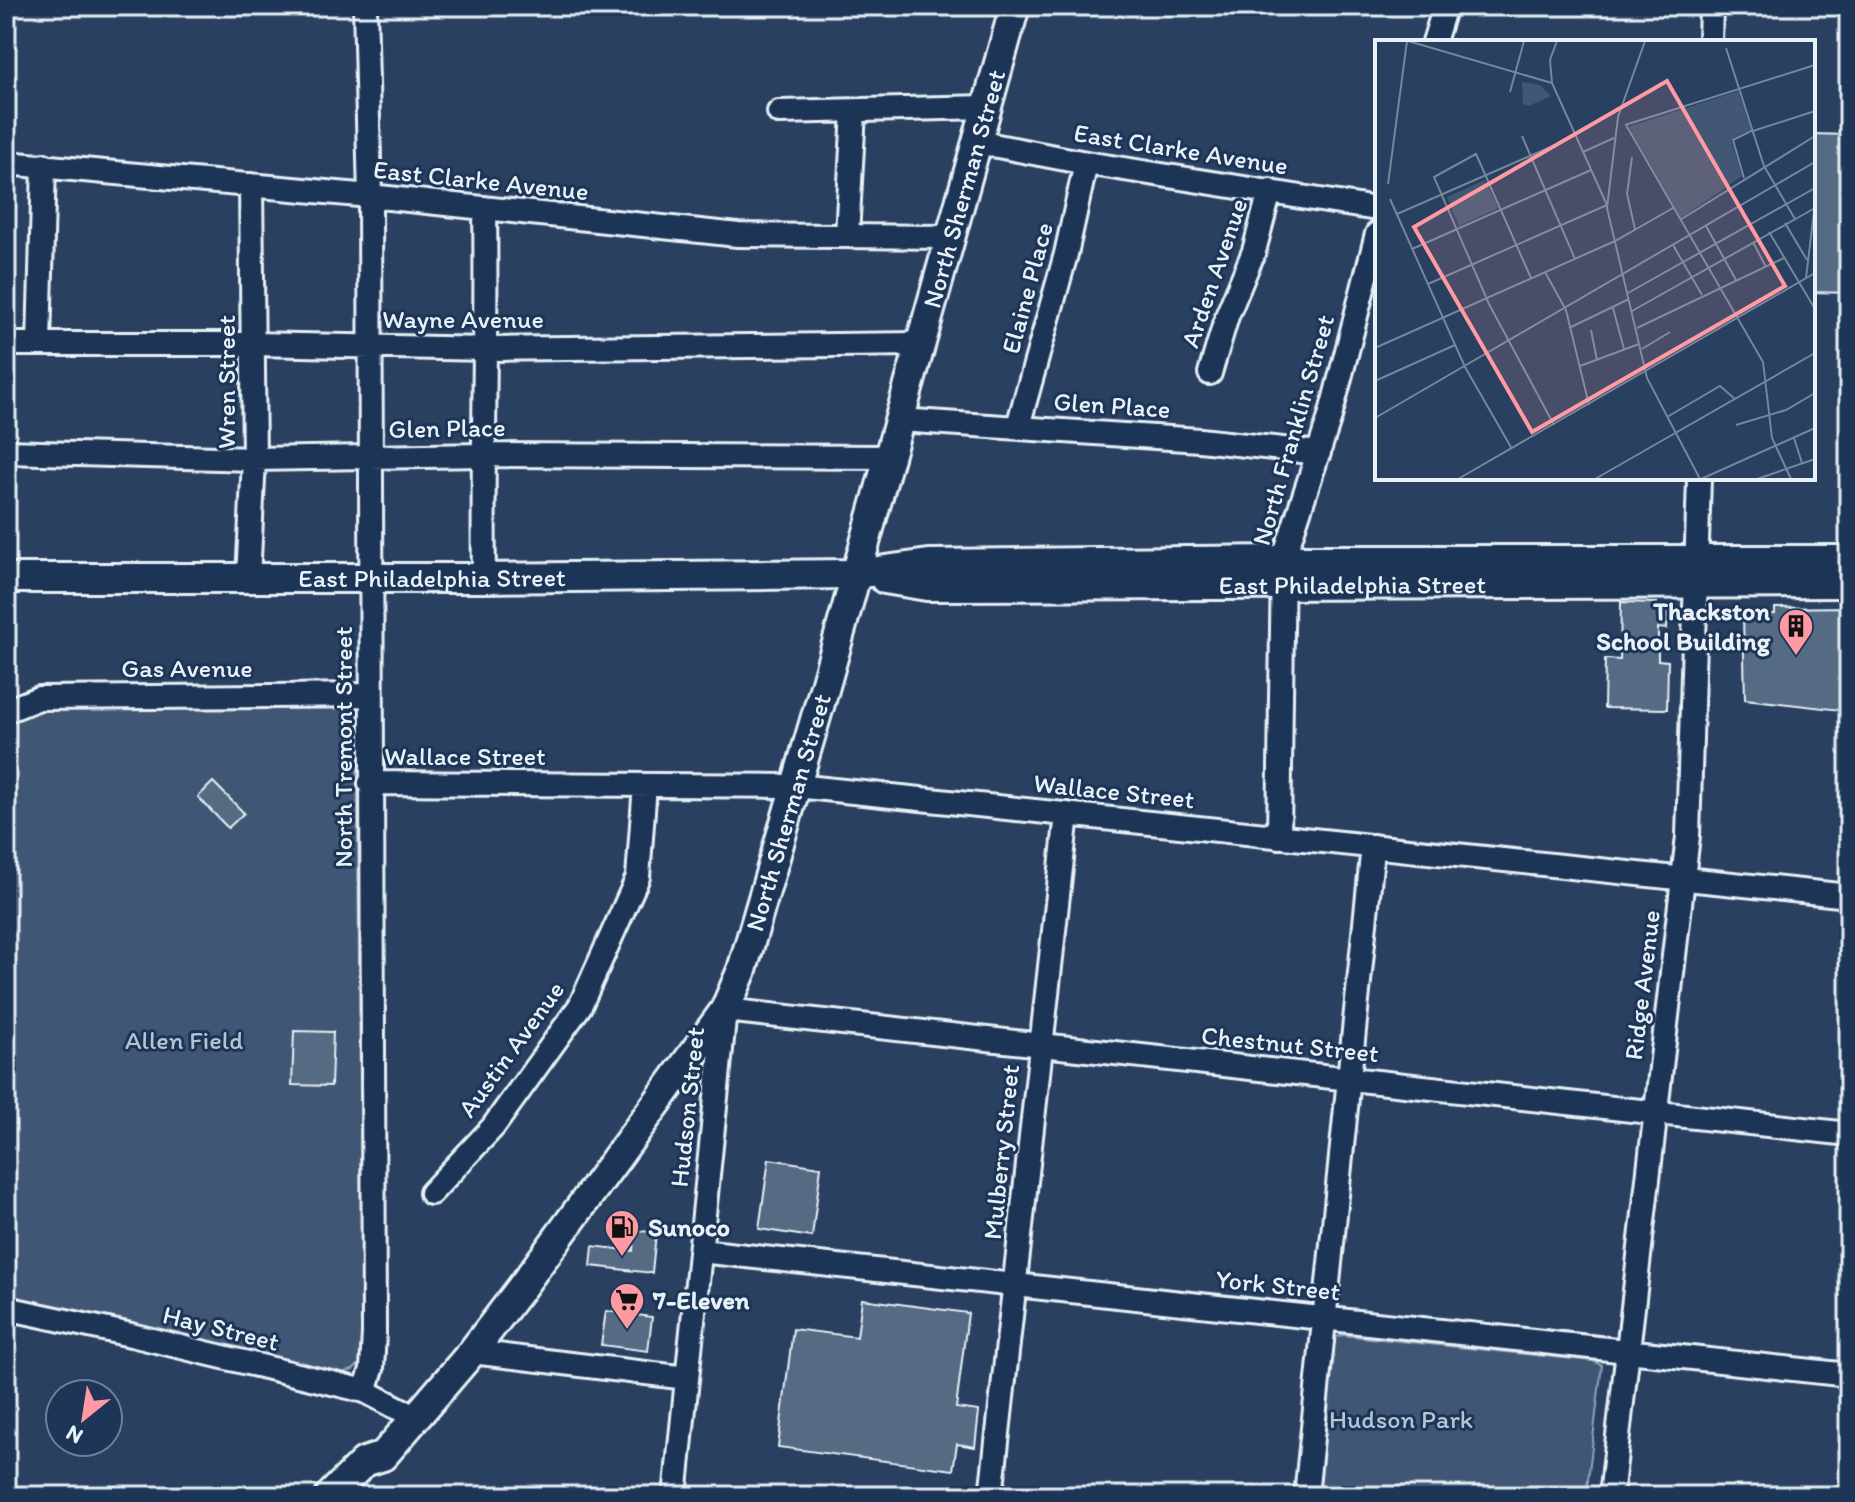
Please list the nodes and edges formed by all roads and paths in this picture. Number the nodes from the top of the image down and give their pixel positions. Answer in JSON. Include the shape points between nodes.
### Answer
{"nodes":[{"id":1,"x":365,"y":6,"type":"edge"},
{"id":2,"x":1015,"y":6,"type":"edge"},
{"id":3,"x":1445,"y":6,"type":"edge"},
{"id":4,"x":1711,"y":6,"type":"edge"},
{"id":5,"x":1435,"y":40,"type":"edge"},
{"id":6,"x":1710,"y":40,"type":"edge"},
{"id":7,"x":987,"y":107,"type":"junction"},
{"id":8,"x":779,"y":112,"type":"dead end"},
{"id":9,"x":854,"y":112,"type":"junction"},
{"id":10,"x":977,"y":142,"type":"junction"},
{"id":11,"x":6,"y":163,"type":"edge"},
{"id":12,"x":1086,"y":163,"type":"junction"},
{"id":13,"x":44,"y":165,"type":"junction"},
{"id":14,"x":251,"y":185,"type":"junction"},
{"id":15,"x":1270,"y":191,"type":"junction"},
{"id":16,"x":370,"y":196,"type":"junction"},
{"id":17,"x":485,"y":208,"type":"junction"},
{"id":18,"x":1375,"y":209,"type":"edge"},
{"id":19,"x":847,"y":235,"type":"junction"},
{"id":20,"x":950,"y":237,"type":"junction"},
{"id":21,"x":1375,"y":242,"type":"edge"},
{"id":22,"x":39,"y":343,"type":"junction"},
{"id":23,"x":6,"y":344,"type":"edge"},
{"id":24,"x":254,"y":344,"type":"junction"},
{"id":25,"x":920,"y":344,"type":"junction"},
{"id":26,"x":369,"y":347,"type":"junction"},
{"id":27,"x":487,"y":349,"type":"junction"},
{"id":28,"x":1210,"y":373,"type":"dead end"},
{"id":29,"x":899,"y":420,"type":"junction"},
{"id":30,"x":1018,"y":426,"type":"junction"},
{"id":31,"x":6,"y":452,"type":"edge"},
{"id":32,"x":1319,"y":453,"type":"junction"},
{"id":33,"x":482,"y":455,"type":"junction"},
{"id":34,"x":889,"y":457,"type":"junction"},
{"id":35,"x":370,"y":458,"type":"junction"},
{"id":36,"x":254,"y":459,"type":"junction"},
{"id":37,"x":1699,"y":480,"type":"edge"},
{"id":38,"x":1849,"y":560,"type":"edge"},
{"id":39,"x":1697,"y":571,"type":"junction"},
{"id":40,"x":1282,"y":573,"type":"junction"},
{"id":41,"x":856,"y":574,"type":"junction"},
{"id":42,"x":6,"y":578,"type":"edge"},
{"id":43,"x":484,"y":578,"type":"junction"},
{"id":44,"x":248,"y":579,"type":"junction"},
{"id":45,"x":370,"y":579,"type":"junction"},
{"id":46,"x":1849,"y":583,"type":"edge"},
{"id":47,"x":371,"y":695,"type":"junction"},
{"id":48,"x":6,"y":711,"type":"edge"},
{"id":49,"x":370,"y":783,"type":"junction"},
{"id":50,"x":645,"y":785,"type":"junction"},
{"id":51,"x":796,"y":786,"type":"junction"},
{"id":52,"x":1067,"y":814,"type":"junction"},
{"id":53,"x":1279,"y":837,"type":"junction"},
{"id":54,"x":1373,"y":846,"type":"junction"},
{"id":55,"x":1683,"y":879,"type":"junction"},
{"id":56,"x":1849,"y":896,"type":"edge"},
{"id":57,"x":725,"y":1010,"type":"junction"},
{"id":58,"x":1042,"y":1045,"type":"junction"},
{"id":59,"x":1349,"y":1079,"type":"junction"},
{"id":60,"x":1656,"y":1113,"type":"junction"},
{"id":61,"x":1849,"y":1134,"type":"edge"},
{"id":62,"x":431,"y":1193,"type":"dead end"},
{"id":63,"x":700,"y":1251,"type":"junction"},
{"id":64,"x":1015,"y":1285,"type":"junction"},
{"id":65,"x":6,"y":1308,"type":"edge"},
{"id":66,"x":1324,"y":1318,"type":"junction"},
{"id":67,"x":1628,"y":1351,"type":"junction"},
{"id":68,"x":472,"y":1352,"type":"junction"},
{"id":69,"x":1849,"y":1375,"type":"edge"},
{"id":70,"x":687,"y":1378,"type":"junction"},
{"id":71,"x":365,"y":1391,"type":"junction"},
{"id":72,"x":417,"y":1418,"type":"junction"},
{"id":73,"x":330,"y":1496,"type":"edge"},
{"id":74,"x":675,"y":1496,"type":"edge"},
{"id":75,"x":991,"y":1496,"type":"edge"},
{"id":76,"x":1306,"y":1496,"type":"edge"},
{"id":77,"x":1611,"y":1496,"type":"edge"}],
"edges":[{"from":1,"to":16,"type":"street","name":"North Tremont Street"},
{"from":2,"to":7,"type":"main road","name":"North Sherman Street"},
{"from":3,"to":5,"type":"street"},
{"from":4,"to":6,"type":"street"},
{"from":7,"to":9,"type":"street"},
{"from":7,"to":10,"type":"main road","name":"North Sherman Street"},
{"from":8,"to":9,"type":"street"},
{"from":9,"to":19,"type":"street"},
{"from":10,"to":12,"type":"street","name":"East Clarke Avenue"},
{"from":10,"to":20,"type":"main road","name":"North Sherman Street"},
{"from":11,"to":13,"type":"street","name":"East Clarke Avenue"},
{"from":12,"to":15,"type":"street","name":"East Clarke Avenue"},
{"from":12,"to":30,"type":"street","name":"Elaine Place"},
{"from":13,"to":14,"type":"street","name":"East Clarke Avenue"},
{"from":13,"to":22,"type":"street"},
{"from":14,"to":16,"type":"street","name":"East Clarke Avenue"},
{"from":14,"to":24,"type":"street","name":"Wren Street"},
{"from":15,"to":18,"type":"street","name":"East Clarke Avenue"},
{"from":15,"to":28,"type":"street","name":"Arden Avenue"},
{"from":16,"to":17,"type":"street","name":"East Clarke Avenue"},
{"from":16,"to":26,"type":"street","name":"North Tremont Street"},
{"from":17,"to":19,"type":"street","name":"East Clarke Avenue","via":[[738,235]]},
{"from":17,"to":27,"type":"street"},
{"from":19,"to":20,"type":"street","name":"East Clarke Avenue"},
{"from":20,"to":25,"type":"main road","name":"North Sherman Street"},
{"from":21,"to":32,"type":"street","name":"North Franklin Street"},
{"from":22,"to":23,"type":"street","name":"Wayne Avenue"},
{"from":22,"to":24,"type":"street","name":"Wayne Avenue"},
{"from":24,"to":26,"type":"street","name":"Wayne Avenue"},
{"from":24,"to":36,"type":"street","name":"Wren Street"},
{"from":25,"to":27,"type":"street","name":"Wayne Avenue"},
{"from":25,"to":29,"type":"main road","name":"North Sherman Street"},
{"from":26,"to":27,"type":"street","name":"Wayne Avenue"},
{"from":26,"to":35,"type":"street","name":"North Tremont Street"},
{"from":27,"to":33,"type":"street"},
{"from":29,"to":30,"type":"street","name":"Glen Place"},
{"from":29,"to":34,"type":"main road","name":"North Sherman Street"},
{"from":30,"to":32,"type":"street","name":"Glen Place"},
{"from":31,"to":36,"type":"street","name":"Glen Place"},
{"from":32,"to":40,"type":"street","name":"North Franklin Street"},
{"from":33,"to":34,"type":"street","name":"Glen Place"},
{"from":33,"to":35,"type":"street","name":"Glen Place"},
{"from":33,"to":43,"type":"street"},
{"from":34,"to":41,"type":"main road","name":"North Sherman Street"},
{"from":35,"to":36,"type":"street","name":"Glen Place"},
{"from":35,"to":45,"type":"street","name":"North Tremont Street"},
{"from":36,"to":44,"type":"street","name":"Wren Street"},
{"from":37,"to":39,"type":"street","name":"Ridge Avenue"},
{"from":38,"to":39,"type":"main road","name":"East Philadelphia Street"},
{"from":39,"to":40,"type":"main road","name":"East Philadelphia Street"},
{"from":39,"to":46,"type":"main road","name":"East Philadelphia Street"},
{"from":39,"to":55,"type":"street","name":"Ridge Avenue"},
{"from":40,"to":41,"type":"main road","name":"East Philadelphia Street","via":[[927,586]]},
{"from":40,"to":53,"type":"street","name":"North Franklin Street"},
{"from":41,"to":43,"type":"main road","name":"East Philadelphia Street"},
{"from":41,"to":51,"type":"main road","name":"North Sherman Street"},
{"from":42,"to":44,"type":"main road","name":"East Philadelphia Street"},
{"from":43,"to":45,"type":"main road","name":"East Philadelphia Street"},
{"from":44,"to":45,"type":"main road","name":"East Philadelphia Street"},
{"from":45,"to":47,"type":"street","name":"North Tremont Street"},
{"from":47,"to":48,"type":"street","name":"Gas Avenue","via":[[39,698]]},
{"from":47,"to":49,"type":"street","name":"North Tremont Street"},
{"from":49,"to":50,"type":"street","name":"Wallace Street"},
{"from":49,"to":71,"type":"street","name":"North Tremont Street","via":[[374,1333]]},
{"from":50,"to":51,"type":"street","name":"Wallace Street"},
{"from":50,"to":62,"type":"street","name":"Austin Avenue","via":[[638,877],[580,1006],[493,1127]]},
{"from":51,"to":52,"type":"street","name":"Wallace Street"},
{"from":51,"to":57,"type":"main road","name":"North Sherman Street","via":[[742,970]]},
{"from":52,"to":53,"type":"street","name":"Wallace Street"},
{"from":52,"to":58,"type":"street","name":"Mulberry Street"},
{"from":53,"to":54,"type":"street","name":"Wallace Street"},
{"from":54,"to":55,"type":"street","name":"Wallace Street"},
{"from":54,"to":59,"type":"street"},
{"from":55,"to":56,"type":"street","name":"Wallace Street"},
{"from":55,"to":60,"type":"street","name":"Ridge Avenue"},
{"from":57,"to":58,"type":"street","name":"Chestnut Street"},
{"from":57,"to":63,"type":"street","name":"Hudson Street"},
{"from":57,"to":68,"type":"main road","name":"North Sherman Street"},
{"from":58,"to":59,"type":"street","name":"Chestnut Street"},
{"from":58,"to":64,"type":"street","name":"Mulberry Street"},
{"from":59,"to":60,"type":"street","name":"Chestnut Street"},
{"from":59,"to":66,"type":"street"},
{"from":60,"to":61,"type":"street","name":"Chestnut Street"},
{"from":60,"to":67,"type":"street","name":"Ridge Avenue"},
{"from":63,"to":64,"type":"street","name":"York Street"},
{"from":63,"to":70,"type":"street","name":"Hudson Street"},
{"from":64,"to":66,"type":"street","name":"York Street"},
{"from":64,"to":75,"type":"street","name":"Mulberry Street"},
{"from":65,"to":71,"type":"street","name":"Hay Street"},
{"from":66,"to":67,"type":"street","name":"York Street"},
{"from":66,"to":76,"type":"street"},
{"from":67,"to":69,"type":"street","name":"York Street"},
{"from":67,"to":77,"type":"street","name":"Ridge Avenue"},
{"from":68,"to":70,"type":"street"},
{"from":68,"to":72,"type":"main road","name":"North Sherman Street"},
{"from":70,"to":74,"type":"street","name":"Hudson Street"},
{"from":71,"to":72,"type":"street","name":"Hay Street"},
{"from":72,"to":73,"type":"main road","name":"North Sherman Street","via":[[383,1456],[364,1462]]}]}
